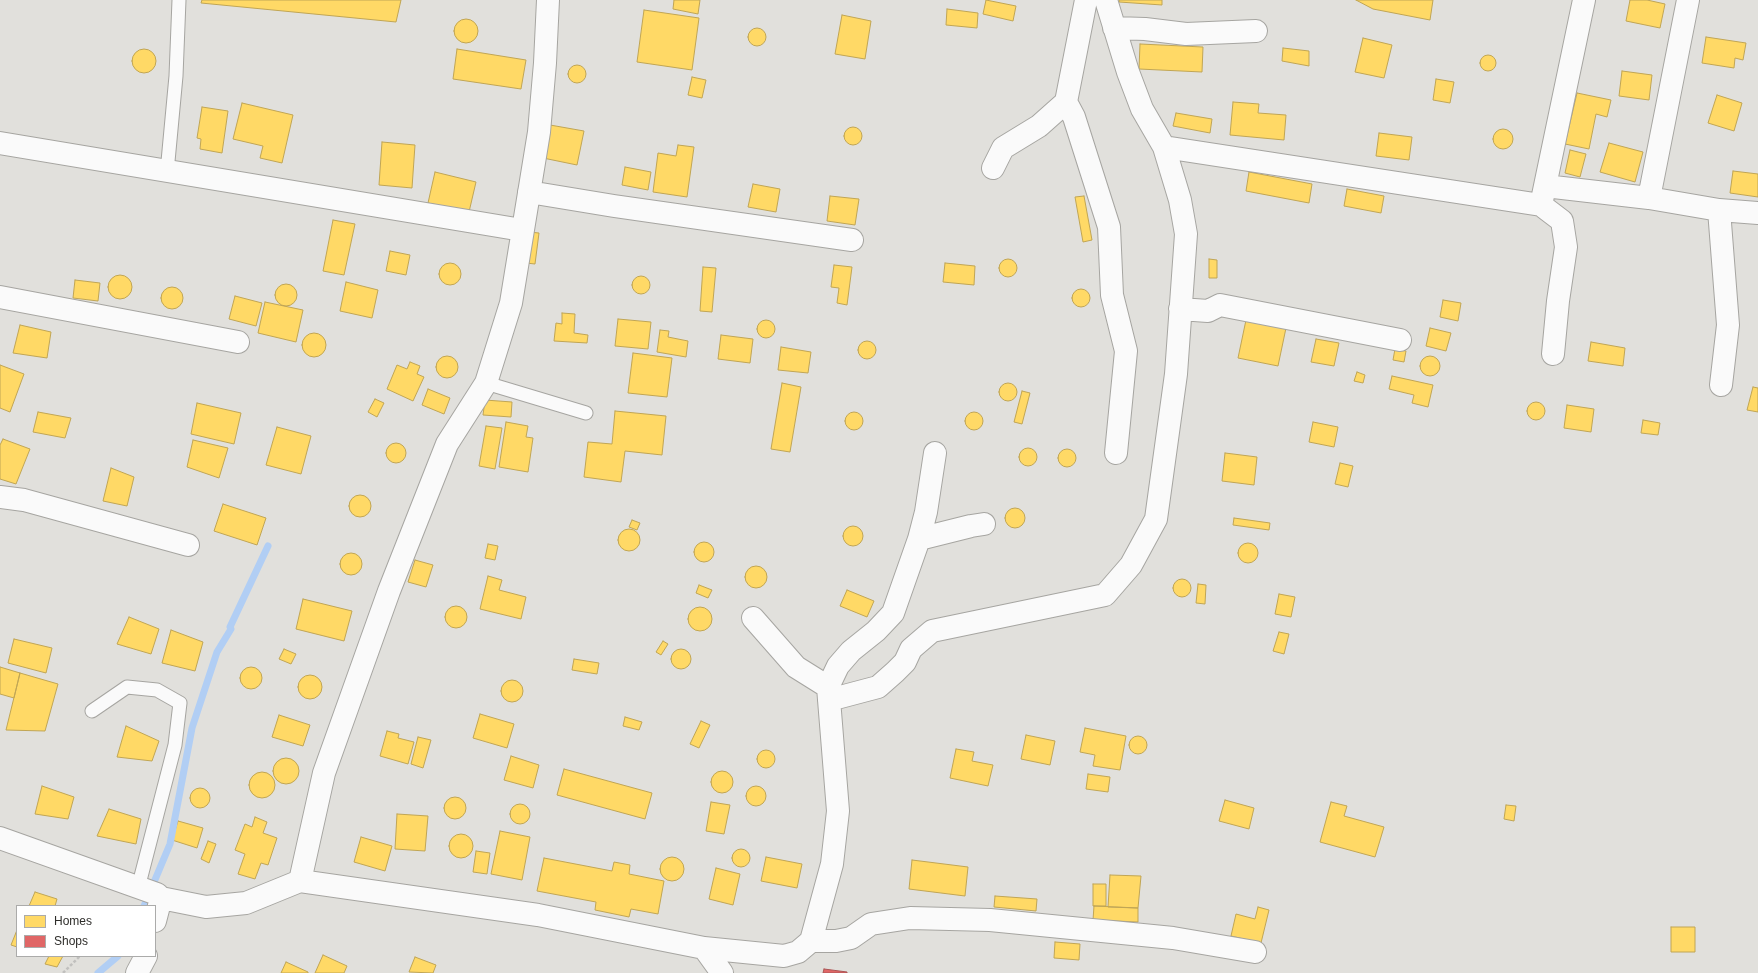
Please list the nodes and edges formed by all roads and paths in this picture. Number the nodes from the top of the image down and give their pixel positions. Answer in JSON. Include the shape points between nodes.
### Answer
{"nodes":[{"id":1,"x":179,"y":0,"type":"edge"},
{"id":2,"x":548,"y":0,"type":"edge"},
{"id":3,"x":1086,"y":0,"type":"edge"},
{"id":4,"x":1106,"y":0,"type":"edge"},
{"id":5,"x":1584,"y":0,"type":"edge"},
{"id":6,"x":1688,"y":0,"type":"edge"},
{"id":7,"x":1114,"y":28,"type":"junction"},
{"id":8,"x":1256,"y":31,"type":"dead end"},
{"id":9,"x":1066,"y":102,"type":"junction"},
{"id":10,"x":0,"y":143,"type":"edge"},
{"id":11,"x":1164,"y":148,"type":"junction"},
{"id":12,"x":993,"y":168,"type":"dead end"},
{"id":13,"x":168,"y":172,"type":"junction"},
{"id":14,"x":529,"y":192,"type":"junction"},
{"id":15,"x":1543,"y":195,"type":"junction"},
{"id":16,"x":1649,"y":198,"type":"junction"},
{"id":17,"x":1719,"y":210,"type":"junction"},
{"id":18,"x":1758,"y":213,"type":"edge"},
{"id":19,"x":522,"y":230,"type":"junction"},
{"id":20,"x":852,"y":240,"type":"dead end"},
{"id":21,"x":0,"y":297,"type":"edge"},
{"id":22,"x":1180,"y":309,"type":"junction"},
{"id":23,"x":1400,"y":340,"type":"dead end"},
{"id":24,"x":238,"y":342,"type":"dead end"},
{"id":25,"x":1553,"y":354,"type":"dead end"},
{"id":26,"x":486,"y":382,"type":"junction"},
{"id":27,"x":1721,"y":386,"type":"dead end"},
{"id":28,"x":586,"y":413,"type":"dead end"},
{"id":29,"x":935,"y":452,"type":"dead end"},
{"id":30,"x":1116,"y":453,"type":"dead end"},
{"id":31,"x":0,"y":498,"type":"edge"},
{"id":32,"x":984,"y":524,"type":"dead end"},
{"id":33,"x":919,"y":538,"type":"junction"},
{"id":34,"x":188,"y":545,"type":"dead end"},
{"id":35,"x":753,"y":618,"type":"dead end"},
{"id":36,"x":828,"y":694,"type":"junction"},
{"id":37,"x":92,"y":711,"type":"dead end"},
{"id":38,"x":0,"y":838,"type":"edge"},
{"id":39,"x":300,"y":881,"type":"junction"},
{"id":40,"x":138,"y":888,"type":"junction"},
{"id":41,"x":161,"y":898,"type":"junction"},
{"id":42,"x":156,"y":917,"type":"edge"},
{"id":43,"x":811,"y":941,"type":"junction"},
{"id":44,"x":704,"y":948,"type":"junction"},
{"id":45,"x":1255,"y":952,"type":"dead end"},
{"id":46,"x":79,"y":957,"type":"edge"},
{"id":47,"x":145,"y":957,"type":"edge"},
{"id":48,"x":63,"y":973,"type":"edge"},
{"id":49,"x":137,"y":973,"type":"edge"},
{"id":50,"x":722,"y":973,"type":"edge"}],
"edges":[{"from":1,"to":13,"type":"lane"},
{"from":2,"to":14,"type":"street","via":[[539,124]]},
{"from":3,"to":9,"type":"street"},
{"from":4,"to":7,"type":"street"},
{"from":5,"to":15,"type":"street"},
{"from":6,"to":16,"type":"street"},
{"from":7,"to":8,"type":"street","via":[[1186,34]]},
{"from":7,"to":11,"type":"street","via":[[1142,109]]},
{"from":9,"to":12,"type":"street","via":[[1039,126],[1003,148]]},
{"from":9,"to":30,"type":"street","via":[[1074,117],[1109,227],[1112,295],[1126,351]]},
{"from":10,"to":13,"type":"street"},
{"from":11,"to":15,"type":"street"},
{"from":11,"to":22,"type":"street","via":[[1180,200],[1186,234]]},
{"from":13,"to":19,"type":"street"},
{"from":14,"to":19,"type":"street"},
{"from":14,"to":20,"type":"street"},
{"from":15,"to":16,"type":"street"},
{"from":15,"to":25,"type":"street","via":[[1562,221],[1566,247]]},
{"from":16,"to":17,"type":"street"},
{"from":17,"to":18,"type":"street"},
{"from":17,"to":27,"type":"street","via":[[1728,325]]},
{"from":19,"to":26,"type":"street","via":[[511,303]]},
{"from":21,"to":24,"type":"street"},
{"from":22,"to":23,"type":"street","via":[[1208,311],[1220,305]]},
{"from":22,"to":36,"type":"street","via":[[1176,374],[1156,519],[1132,564],[1105,594],[932,631],[911,649],[905,662],[878,687]]},
{"from":26,"to":28,"type":"lane"},
{"from":26,"to":39,"type":"street","via":[[447,444],[389,591],[324,773]]},
{"from":29,"to":33,"type":"street","via":[[926,512]]},
{"from":31,"to":34,"type":"street","via":[[24,500]]},
{"from":32,"to":33,"type":"street"},
{"from":33,"to":36,"type":"street","via":[[893,613],[838,666]]},
{"from":35,"to":36,"type":"street","via":[[796,667]]},
{"from":36,"to":43,"type":"street","via":[[838,811],[832,864]]},
{"from":37,"to":40,"type":"lane","via":[[127,687],[157,690],[180,704],[175,745]]},
{"from":38,"to":40,"type":"street"},
{"from":39,"to":41,"type":"street","via":[[246,903],[206,907]]},
{"from":39,"to":44,"type":"street","via":[[538,915]]},
{"from":40,"to":41,"type":"street","via":[[157,894]]},
{"from":41,"to":42,"type":"street"},
{"from":43,"to":44,"type":"street","via":[[798,952],[784,956]]},
{"from":43,"to":45,"type":"street","via":[[852,938],[871,924],[910,918],[990,920],[1173,938]]},
{"from":44,"to":50,"type":"street"},
{"from":46,"to":48,"type":"path"},
{"from":47,"to":49,"type":"street"}]}
